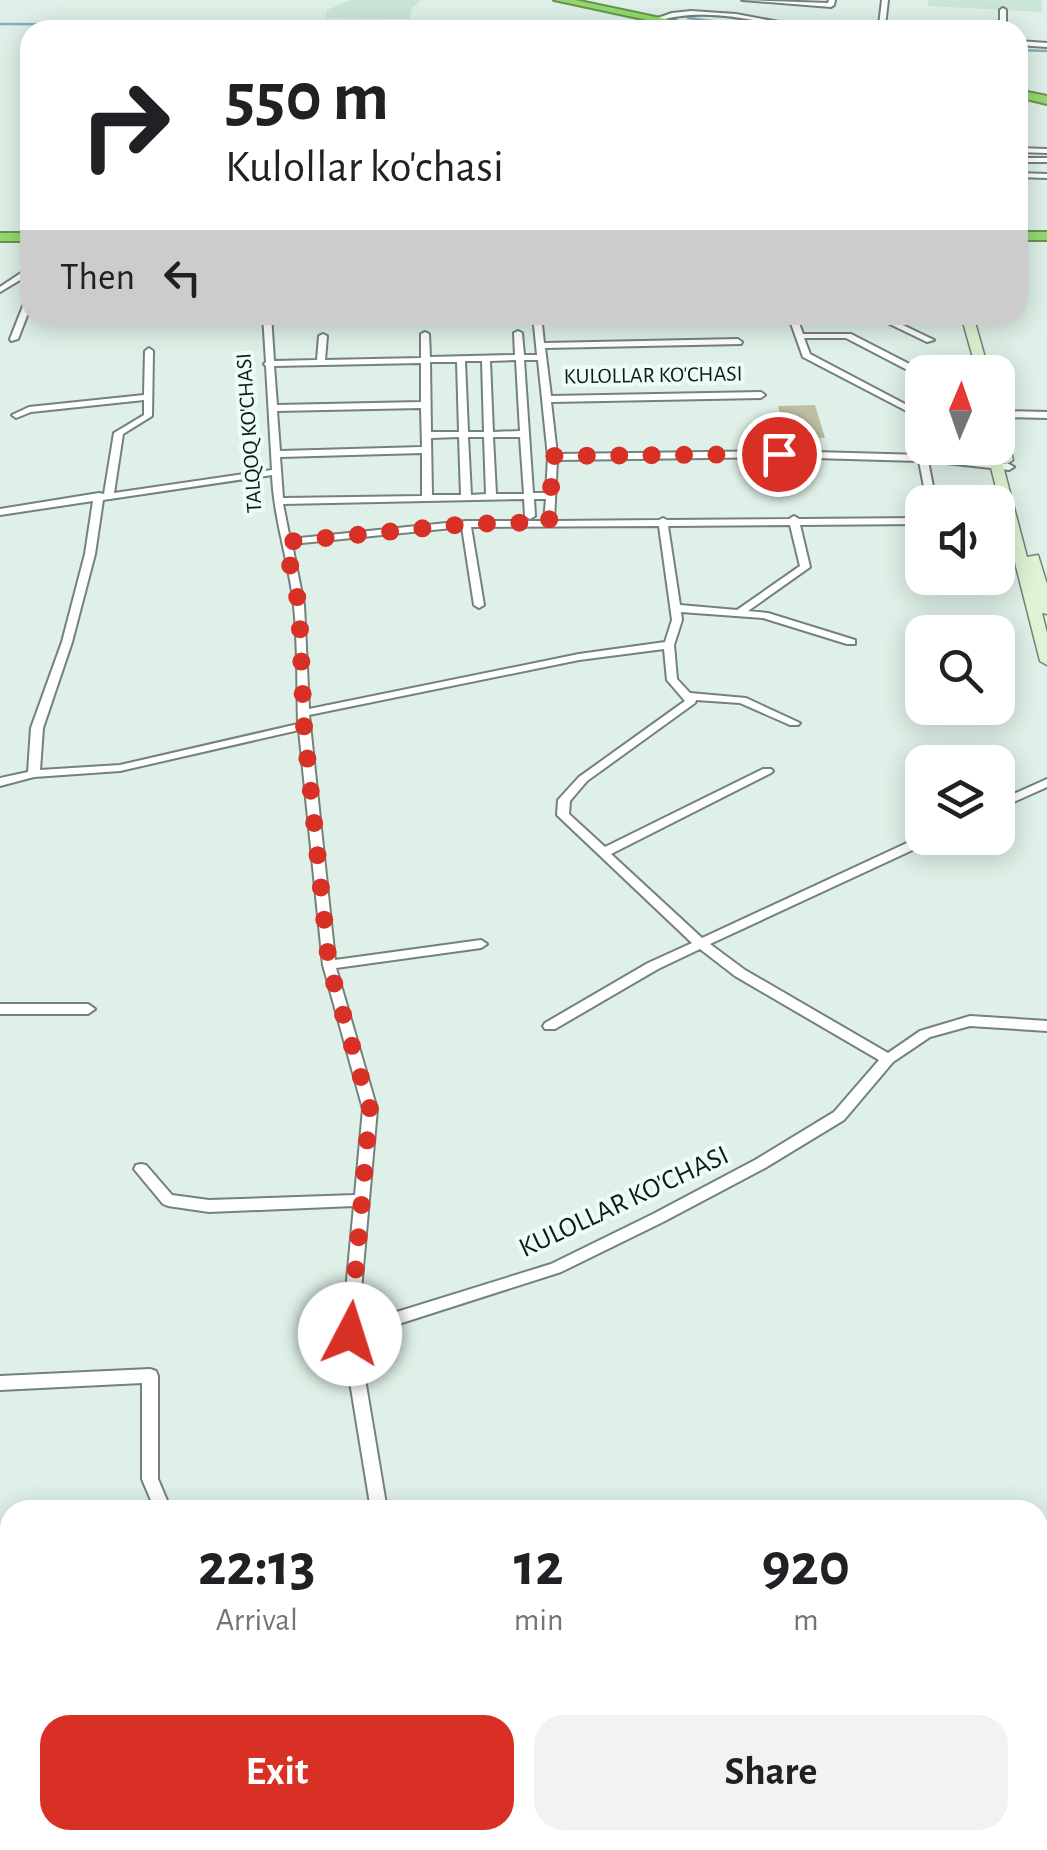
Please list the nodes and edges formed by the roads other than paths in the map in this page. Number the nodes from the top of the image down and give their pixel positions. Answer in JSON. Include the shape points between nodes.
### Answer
{"nodes":[{"id":1,"x":559,"y":0,"type":"edge"},
{"id":2,"x":746,"y":0,"type":"edge"},
{"id":3,"x":831,"y":3,"type":"edge"},
{"id":4,"x":730,"y":8,"type":"dead end"},
{"id":5,"x":1003,"y":10,"type":"dead end"},
{"id":6,"x":722,"y":17,"type":"junction"},
{"id":7,"x":658,"y":19,"type":"junction"},
{"id":8,"x":663,"y":20,"type":"edge"},
{"id":9,"x":744,"y":20,"type":"edge"},
{"id":10,"x":1002,"y":20,"type":"edge"},
{"id":11,"x":20,"y":324,"type":"edge"},
{"id":12,"x":266,"y":325,"type":"edge"},
{"id":13,"x":538,"y":325,"type":"edge"},
{"id":14,"x":795,"y":325,"type":"edge"},
{"id":15,"x":897,"y":325,"type":"edge"},
{"id":16,"x":961,"y":325,"type":"edge"},
{"id":17,"x":970,"y":325,"type":"edge"},
{"id":18,"x":518,"y":333,"type":"dead end"},
{"id":19,"x":425,"y":334,"type":"dead end"},
{"id":20,"x":323,"y":336,"type":"dead end"},
{"id":21,"x":799,"y":336,"type":"junction"},
{"id":22,"x":14,"y":339,"type":"dead end"},
{"id":23,"x":930,"y":340,"type":"dead end"},
{"id":24,"x":738,"y":342,"type":"dead end"},
{"id":25,"x":539,"y":346,"type":"junction"},
{"id":26,"x":149,"y":352,"type":"dead end"},
{"id":27,"x":969,"y":355,"type":"edge"},
{"id":28,"x":979,"y":355,"type":"edge"},
{"id":29,"x":486,"y":358,"type":"junction"},
{"id":30,"x":519,"y":358,"type":"junction"},
{"id":31,"x":540,"y":358,"type":"junction"},
{"id":32,"x":461,"y":359,"type":"junction"},
{"id":33,"x":427,"y":360,"type":"junction"},
{"id":34,"x":321,"y":363,"type":"junction"},
{"id":35,"x":268,"y":364,"type":"junction"},
{"id":36,"x":905,"y":365,"type":"edge"},
{"id":37,"x":761,"y":396,"type":"dead end"},
{"id":38,"x":148,"y":397,"type":"junction"},
{"id":39,"x":546,"y":399,"type":"junction"},
{"id":40,"x":427,"y":405,"type":"junction"},
{"id":41,"x":905,"y":407,"type":"edge"},
{"id":42,"x":271,"y":408,"type":"junction"},
{"id":43,"x":1015,"y":414,"type":"edge"},
{"id":44,"x":1047,"y":415,"type":"edge"},
{"id":45,"x":16,"y":416,"type":"dead end"},
{"id":46,"x":489,"y":434,"type":"junction"},
{"id":47,"x":525,"y":434,"type":"junction"},
{"id":48,"x":464,"y":435,"type":"junction"},
{"id":49,"x":427,"y":436,"type":"junction"},
{"id":50,"x":427,"y":450,"type":"junction"},
{"id":51,"x":274,"y":454,"type":"junction"},
{"id":52,"x":553,"y":456,"type":"junction"},
{"id":53,"x":905,"y":458,"type":"edge"},
{"id":54,"x":985,"y":465,"type":"edge"},
{"id":55,"x":1003,"y":467,"type":"junction"},
{"id":56,"x":276,"y":472,"type":"junction"},
{"id":57,"x":104,"y":496,"type":"junction"},
{"id":58,"x":529,"y":496,"type":"junction"},
{"id":59,"x":551,"y":496,"type":"junction"},
{"id":60,"x":491,"y":497,"type":"junction"},
{"id":61,"x":427,"y":498,"type":"junction"},
{"id":62,"x":466,"y":498,"type":"junction"},
{"id":63,"x":278,"y":501,"type":"junction"},
{"id":64,"x":0,"y":512,"type":"edge"},
{"id":65,"x":530,"y":516,"type":"dead end"},
{"id":66,"x":794,"y":519,"type":"junction"},
{"id":67,"x":663,"y":521,"type":"junction"},
{"id":68,"x":905,"y":521,"type":"edge"},
{"id":69,"x":549,"y":522,"type":"junction"},
{"id":70,"x":466,"y":524,"type":"junction"},
{"id":71,"x":285,"y":542,"type":"junction"},
{"id":72,"x":479,"y":605,"type":"dead end"},
{"id":73,"x":675,"y":608,"type":"junction"},
{"id":74,"x":1047,"y":610,"type":"edge"},
{"id":75,"x":741,"y":611,"type":"junction"},
{"id":76,"x":851,"y":642,"type":"dead end"},
{"id":77,"x":669,"y":645,"type":"junction"},
{"id":78,"x":1046,"y":654,"type":"edge"},
{"id":79,"x":686,"y":696,"type":"junction"},
{"id":80,"x":303,"y":720,"type":"junction"},
{"id":81,"x":794,"y":723,"type":"dead end"},
{"id":82,"x":766,"y":771,"type":"dead end"},
{"id":83,"x":34,"y":774,"type":"junction"},
{"id":84,"x":0,"y":782,"type":"edge"},
{"id":85,"x":1047,"y":782,"type":"edge"},
{"id":86,"x":1015,"y":797,"type":"edge"},
{"id":87,"x":905,"y":849,"type":"edge"},
{"id":88,"x":603,"y":853,"type":"junction"},
{"id":89,"x":481,"y":944,"type":"dead end"},
{"id":90,"x":702,"y":944,"type":"junction"},
{"id":91,"x":329,"y":965,"type":"junction"},
{"id":92,"x":0,"y":1009,"type":"edge"},
{"id":93,"x":88,"y":1009,"type":"dead end"},
{"id":94,"x":550,"y":1026,"type":"dead end"},
{"id":95,"x":1047,"y":1026,"type":"edge"},
{"id":96,"x":888,"y":1059,"type":"junction"},
{"id":97,"x":141,"y":1169,"type":"dead end"},
{"id":98,"x":362,"y":1200,"type":"junction"},
{"id":99,"x":350,"y":1334,"type":"junction"},
{"id":100,"x":0,"y":1384,"type":"edge"},
{"id":101,"x":159,"y":1500,"type":"edge"},
{"id":102,"x":377,"y":1500,"type":"edge"}],
"edges":[{"from":1,"to":7,"type":"highway"},
{"from":2,"to":3,"type":"street"},
{"from":4,"to":6,"type":"street"},
{"from":5,"to":10,"type":"street"},
{"from":6,"to":7,"type":"street"},
{"from":6,"to":9,"type":"street"},
{"from":7,"to":8,"type":"highway"},
{"from":11,"to":22,"type":"street"},
{"from":12,"to":35,"type":"street","name":"TALQOQ KO'CHASI"},
{"from":13,"to":25,"type":"street","name":"KULOLLAR KO'CHASI"},
{"from":14,"to":21,"type":"street"},
{"from":15,"to":23,"type":"street"},
{"from":16,"to":27,"type":"main road"},
{"from":17,"to":28,"type":"main road"},
{"from":18,"to":30,"type":"street"},
{"from":19,"to":33,"type":"street"},
{"from":20,"to":34,"type":"street"},
{"from":21,"to":36,"type":"street","via":[[848,336]]},
{"from":21,"to":41,"type":"street","via":[[806,356]]},
{"from":24,"to":25,"type":"street","name":"KULOLLAR KO'CHASI"},
{"from":25,"to":31,"type":"street","name":"KULOLLAR KO'CHASI"},
{"from":26,"to":38,"type":"street"},
{"from":29,"to":30,"type":"street","name":"KULOLLAR KO'CHASI"},
{"from":29,"to":32,"type":"street","name":"KULOLLAR KO'CHASI"},
{"from":29,"to":46,"type":"street"},
{"from":30,"to":31,"type":"street","name":"KULOLLAR KO'CHASI"},
{"from":30,"to":47,"type":"street"},
{"from":31,"to":39,"type":"street","name":"KULOLLAR KO'CHASI"},
{"from":32,"to":33,"type":"street","name":"KULOLLAR KO'CHASI"},
{"from":32,"to":48,"type":"street"},
{"from":33,"to":34,"type":"street","name":"KULOLLAR KO'CHASI"},
{"from":33,"to":40,"type":"street"},
{"from":34,"to":35,"type":"street","name":"KULOLLAR KO'CHASI"},
{"from":35,"to":42,"type":"street","name":"TALQOQ KO'CHASI"},
{"from":37,"to":39,"type":"street","name":"KULOLLAR KO'CHASI"},
{"from":38,"to":45,"type":"street"},
{"from":38,"to":57,"type":"street","via":[[148,416],[119,433]]},
{"from":39,"to":52,"type":"street","name":"KULOLLAR KO'CHASI"},
{"from":40,"to":42,"type":"street"},
{"from":40,"to":49,"type":"street"},
{"from":42,"to":51,"type":"street","name":"TALQOQ KO'CHASI"},
{"from":43,"to":44,"type":"street"},
{"from":46,"to":47,"type":"street"},
{"from":46,"to":48,"type":"street"},
{"from":46,"to":60,"type":"street"},
{"from":47,"to":58,"type":"street"},
{"from":48,"to":49,"type":"street"},
{"from":48,"to":62,"type":"street"},
{"from":49,"to":50,"type":"street"},
{"from":50,"to":51,"type":"street"},
{"from":50,"to":61,"type":"street"},
{"from":51,"to":56,"type":"street","name":"TALQOQ KO'CHASI"},
{"from":52,"to":53,"type":"street"},
{"from":52,"to":59,"type":"street","name":"KULOLLAR KO'CHASI"},
{"from":54,"to":55,"type":"street"},
{"from":55,"to":74,"type":"main road"},
{"from":55,"to":78,"type":"main road"},
{"from":56,"to":57,"type":"street"},
{"from":56,"to":63,"type":"street","name":"TALQOQ KO'CHASI"},
{"from":57,"to":64,"type":"street"},
{"from":57,"to":83,"type":"street","via":[[37,728]]},
{"from":58,"to":59,"type":"street"},
{"from":58,"to":60,"type":"street"},
{"from":58,"to":65,"type":"street"},
{"from":59,"to":69,"type":"street","name":"KULOLLAR KO'CHASI"},
{"from":60,"to":62,"type":"street"},
{"from":61,"to":62,"type":"street"},
{"from":61,"to":63,"type":"street"},
{"from":63,"to":71,"type":"street","name":"TALQOQ KO'CHASI"},
{"from":66,"to":67,"type":"street"},
{"from":66,"to":68,"type":"street"},
{"from":66,"to":75,"type":"street","via":[[804,566]]},
{"from":67,"to":69,"type":"street"},
{"from":67,"to":73,"type":"street"},
{"from":69,"to":70,"type":"street"},
{"from":70,"to":71,"type":"street"},
{"from":70,"to":72,"type":"street"},
{"from":71,"to":80,"type":"street","name":"TALQOQ KO'CHASI","via":[[299,605]]},
{"from":73,"to":75,"type":"street"},
{"from":73,"to":77,"type":"street"},
{"from":75,"to":76,"type":"street"},
{"from":77,"to":79,"type":"street","via":[[672,680]]},
{"from":77,"to":80,"type":"street","via":[[579,657]]},
{"from":79,"to":81,"type":"street","via":[[742,700]]},
{"from":79,"to":88,"type":"street","via":[[691,701],[564,800],[563,815]]},
{"from":80,"to":83,"type":"street","via":[[120,768]]},
{"from":80,"to":91,"type":"street","name":"TALQOQ KO'CHASI"},
{"from":82,"to":88,"type":"street"},
{"from":83,"to":84,"type":"street"},
{"from":85,"to":86,"type":"street"},
{"from":87,"to":90,"type":"street"},
{"from":88,"to":90,"type":"street"},
{"from":89,"to":91,"type":"street"},
{"from":90,"to":94,"type":"street"},
{"from":90,"to":96,"type":"street"},
{"from":91,"to":98,"type":"street","name":"TALQOQ KO'CHASI","via":[[370,1109]]},
{"from":92,"to":93,"type":"street"},
{"from":95,"to":96,"type":"street","name":"KULOLLAR KO'CHASI","via":[[970,1021],[924,1034]]},
{"from":96,"to":99,"type":"street","name":"KULOLLAR KO'CHASI","via":[[839,1116],[658,1218],[556,1268]]},
{"from":97,"to":98,"type":"street","via":[[168,1200],[209,1206]]},
{"from":98,"to":99,"type":"street","name":"TALQOQ KO'CHASI"},
{"from":99,"to":102,"type":"street","name":"TALQOQ KO'CHASI"},
{"from":100,"to":101,"type":"street","via":[[150,1376],[150,1479]]}]}
